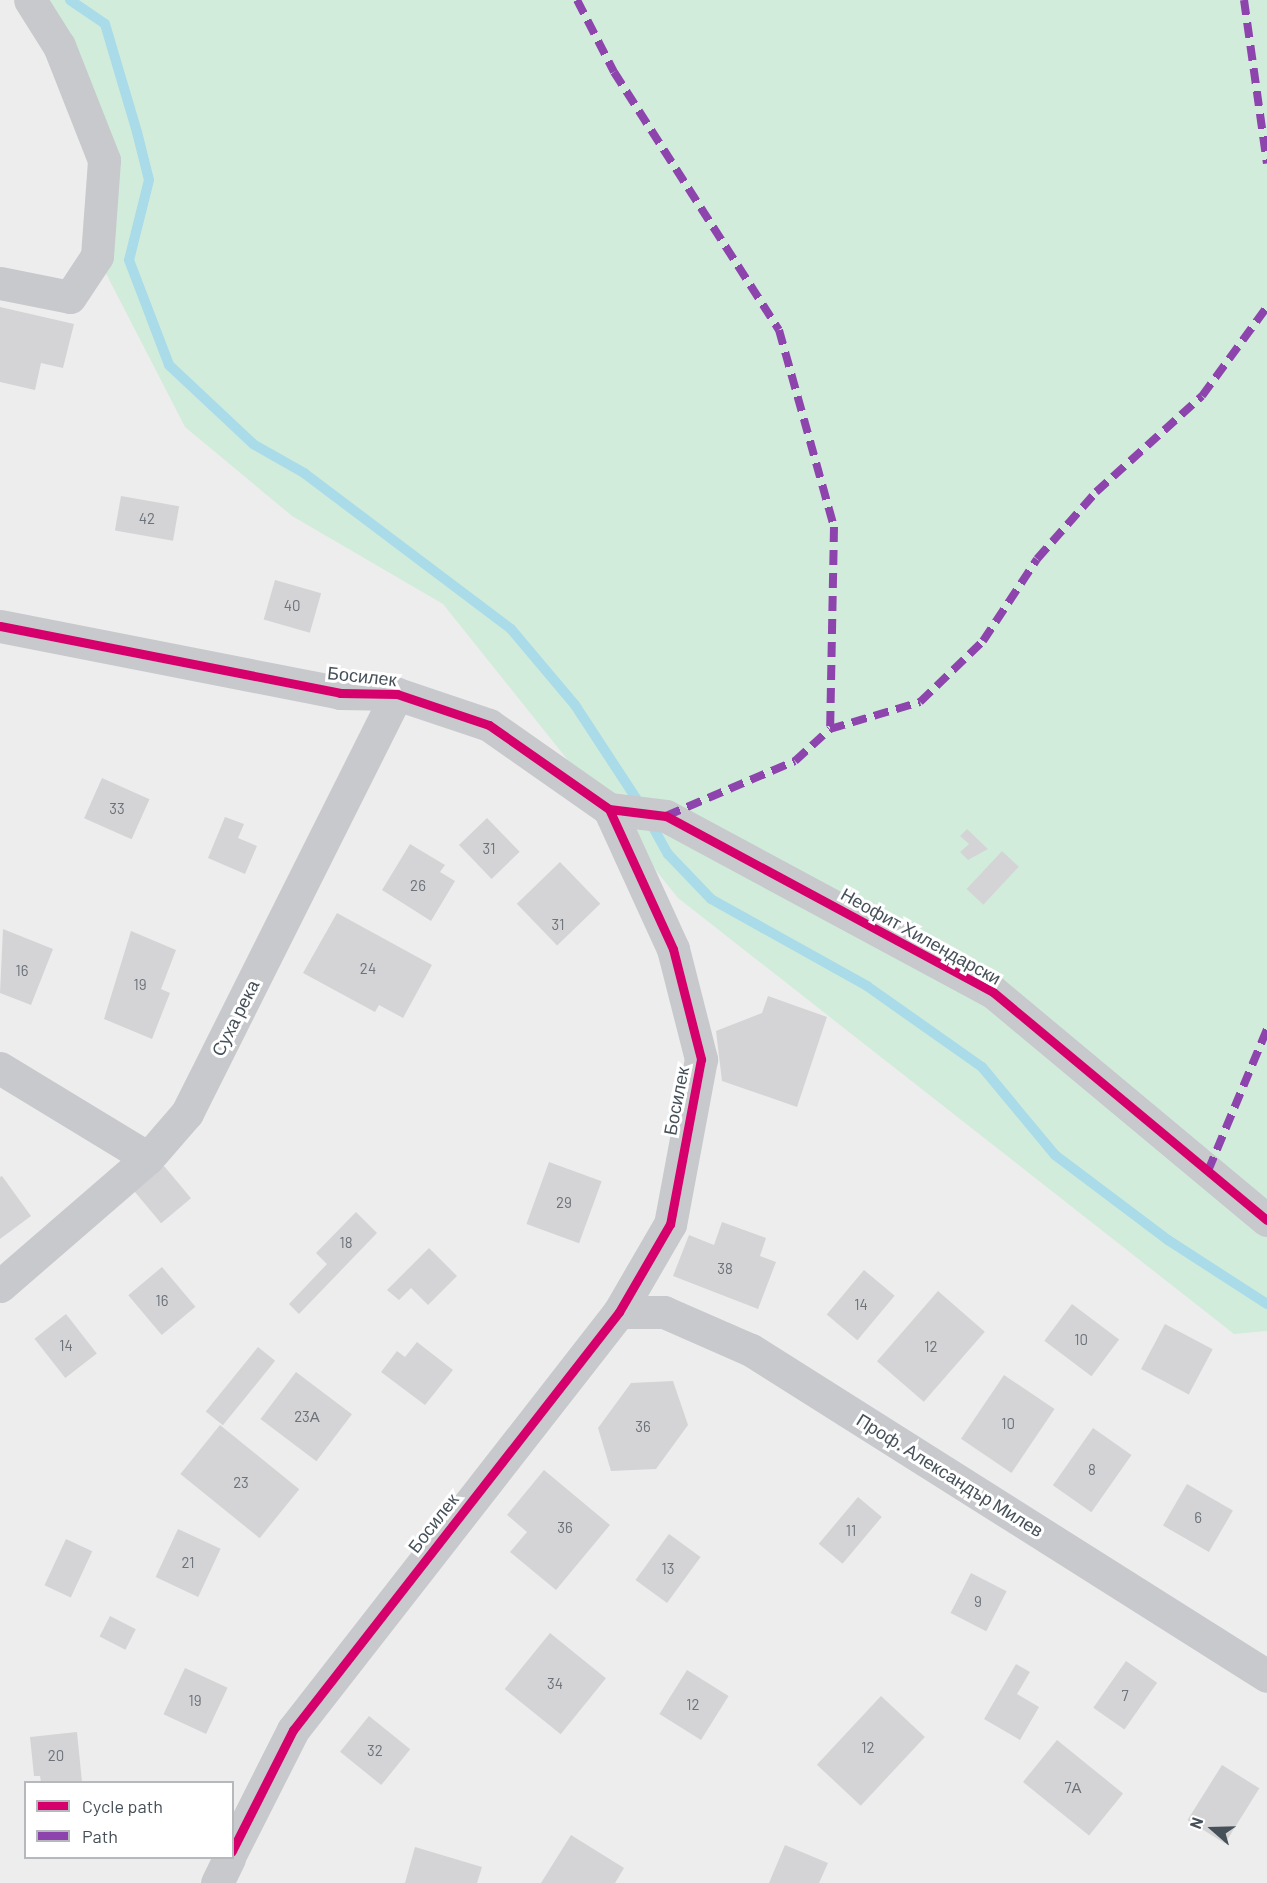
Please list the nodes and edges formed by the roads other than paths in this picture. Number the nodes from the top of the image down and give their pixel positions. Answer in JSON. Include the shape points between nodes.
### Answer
{"nodes":[{"id":1,"x":30,"y":0,"type":"edge"},
{"id":2,"x":0,"y":282,"type":"edge"},
{"id":3,"x":0,"y":626,"type":"edge"},
{"id":4,"x":397,"y":694,"type":"junction"},
{"id":5,"x":609,"y":809,"type":"junction"},
{"id":6,"x":0,"y":1068,"type":"edge"},
{"id":7,"x":148,"y":1158,"type":"junction"},
{"id":8,"x":1267,"y":1220,"type":"edge"},
{"id":9,"x":0,"y":1286,"type":"edge"},
{"id":10,"x":618,"y":1312,"type":"junction"},
{"id":11,"x":1267,"y":1676,"type":"edge"},
{"id":12,"x":234,"y":1847,"type":"edge"},
{"id":13,"x":228,"y":1859,"type":"edge"},
{"id":14,"x":217,"y":1883,"type":"edge"}],
"edges":[{"from":1,"to":2,"type":"street","via":[[59,46],[104,160],[97,256],[70,297]]},
{"from":3,"to":4,"type":"street","name":"Босилек","via":[[340,693]]},
{"from":4,"to":5,"type":"street","name":"Босилек","via":[[489,725]]},
{"from":4,"to":7,"type":"street","name":"Суха река","via":[[187,1113]]},
{"from":5,"to":8,"type":"street","name":"Неофит Хилендарски","via":[[666,816],[993,992]]},
{"from":5,"to":10,"type":"street","name":"Босилек","via":[[673,949],[700,1059],[670,1224]]},
{"from":6,"to":7,"type":"street"},
{"from":7,"to":9,"type":"street","name":"Суха река"},
{"from":10,"to":11,"type":"street","name":"Проф. Александър Милев","via":[[664,1312],[751,1350]]},
{"from":10,"to":12,"type":"street","name":"Босилек","via":[[293,1730]]},
{"from":13,"to":14,"type":"street"}]}
